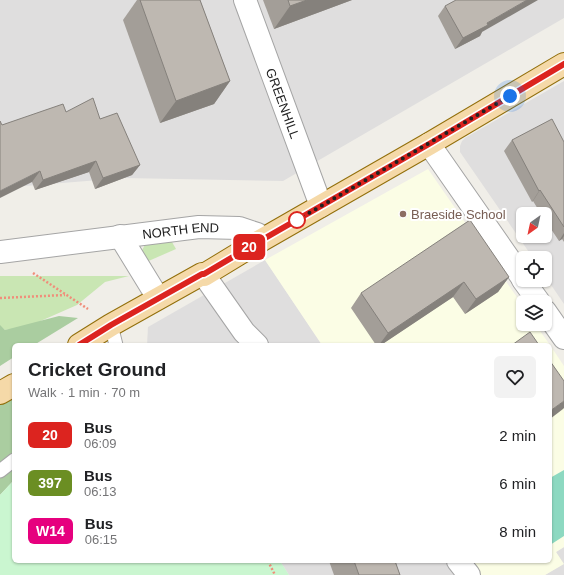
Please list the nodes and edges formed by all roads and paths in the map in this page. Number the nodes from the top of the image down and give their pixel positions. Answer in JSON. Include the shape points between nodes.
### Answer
{"nodes":[{"id":1,"x":245,"y":0,"type":"edge"},
{"id":2,"x":564,"y":64,"type":"edge"},
{"id":3,"x":429,"y":144,"type":"junction"},
{"id":4,"x":321,"y":206,"type":"junction"},
{"id":5,"x":120,"y":236,"type":"junction"},
{"id":6,"x":260,"y":241,"type":"junction"},
{"id":7,"x":0,"y":252,"type":"edge"},
{"id":8,"x":516,"y":270,"type":"edge"},
{"id":9,"x":30,"y":271,"type":"dead end"},
{"id":10,"x":204,"y":274,"type":"junction"},
{"id":11,"x":65,"y":294,"type":"junction"},
{"id":12,"x":0,"y":298,"type":"edge"},
{"id":13,"x":158,"y":298,"type":"junction"},
{"id":14,"x":88,"y":309,"type":"dead end"},
{"id":15,"x":552,"y":321,"type":"edge"},
{"id":16,"x":114,"y":335,"type":"edge"},
{"id":17,"x":564,"y":338,"type":"edge"},
{"id":18,"x":86,"y":343,"type":"edge"},
{"id":19,"x":256,"y":343,"type":"edge"},
{"id":20,"x":12,"y":386,"type":"edge"},
{"id":21,"x":0,"y":394,"type":"edge"},
{"id":22,"x":12,"y":462,"type":"edge"},
{"id":23,"x":0,"y":471,"type":"edge"},
{"id":24,"x":269,"y":563,"type":"edge"},
{"id":25,"x":460,"y":563,"type":"edge"},
{"id":26,"x":275,"y":575,"type":"edge"},
{"id":27,"x":469,"y":575,"type":"edge"}],
"edges":[{"from":1,"to":4,"type":"street","name":"GREENHILL"},
{"from":2,"to":3,"type":"main road"},
{"from":3,"to":4,"type":"main road"},
{"from":3,"to":8,"type":"street"},
{"from":4,"to":6,"type":"main road"},
{"from":5,"to":6,"type":"street","name":"NORTH END","via":[[199,227],[239,228],[257,234]]},
{"from":5,"to":7,"type":"street","name":"NORTH END"},
{"from":5,"to":13,"type":"street","name":"NORTH END"},
{"from":6,"to":10,"type":"main road"},
{"from":9,"to":11,"type":"path"},
{"from":10,"to":13,"type":"main road"},
{"from":10,"to":19,"type":"street","via":[[244,332]]},
{"from":11,"to":12,"type":"path"},
{"from":11,"to":14,"type":"path"},
{"from":13,"to":16,"type":"main road"},
{"from":15,"to":17,"type":"street"},
{"from":16,"to":18,"type":"main road"},
{"from":20,"to":21,"type":"main road"},
{"from":22,"to":23,"type":"lane"},
{"from":24,"to":26,"type":"path"},
{"from":25,"to":27,"type":"street"}]}
